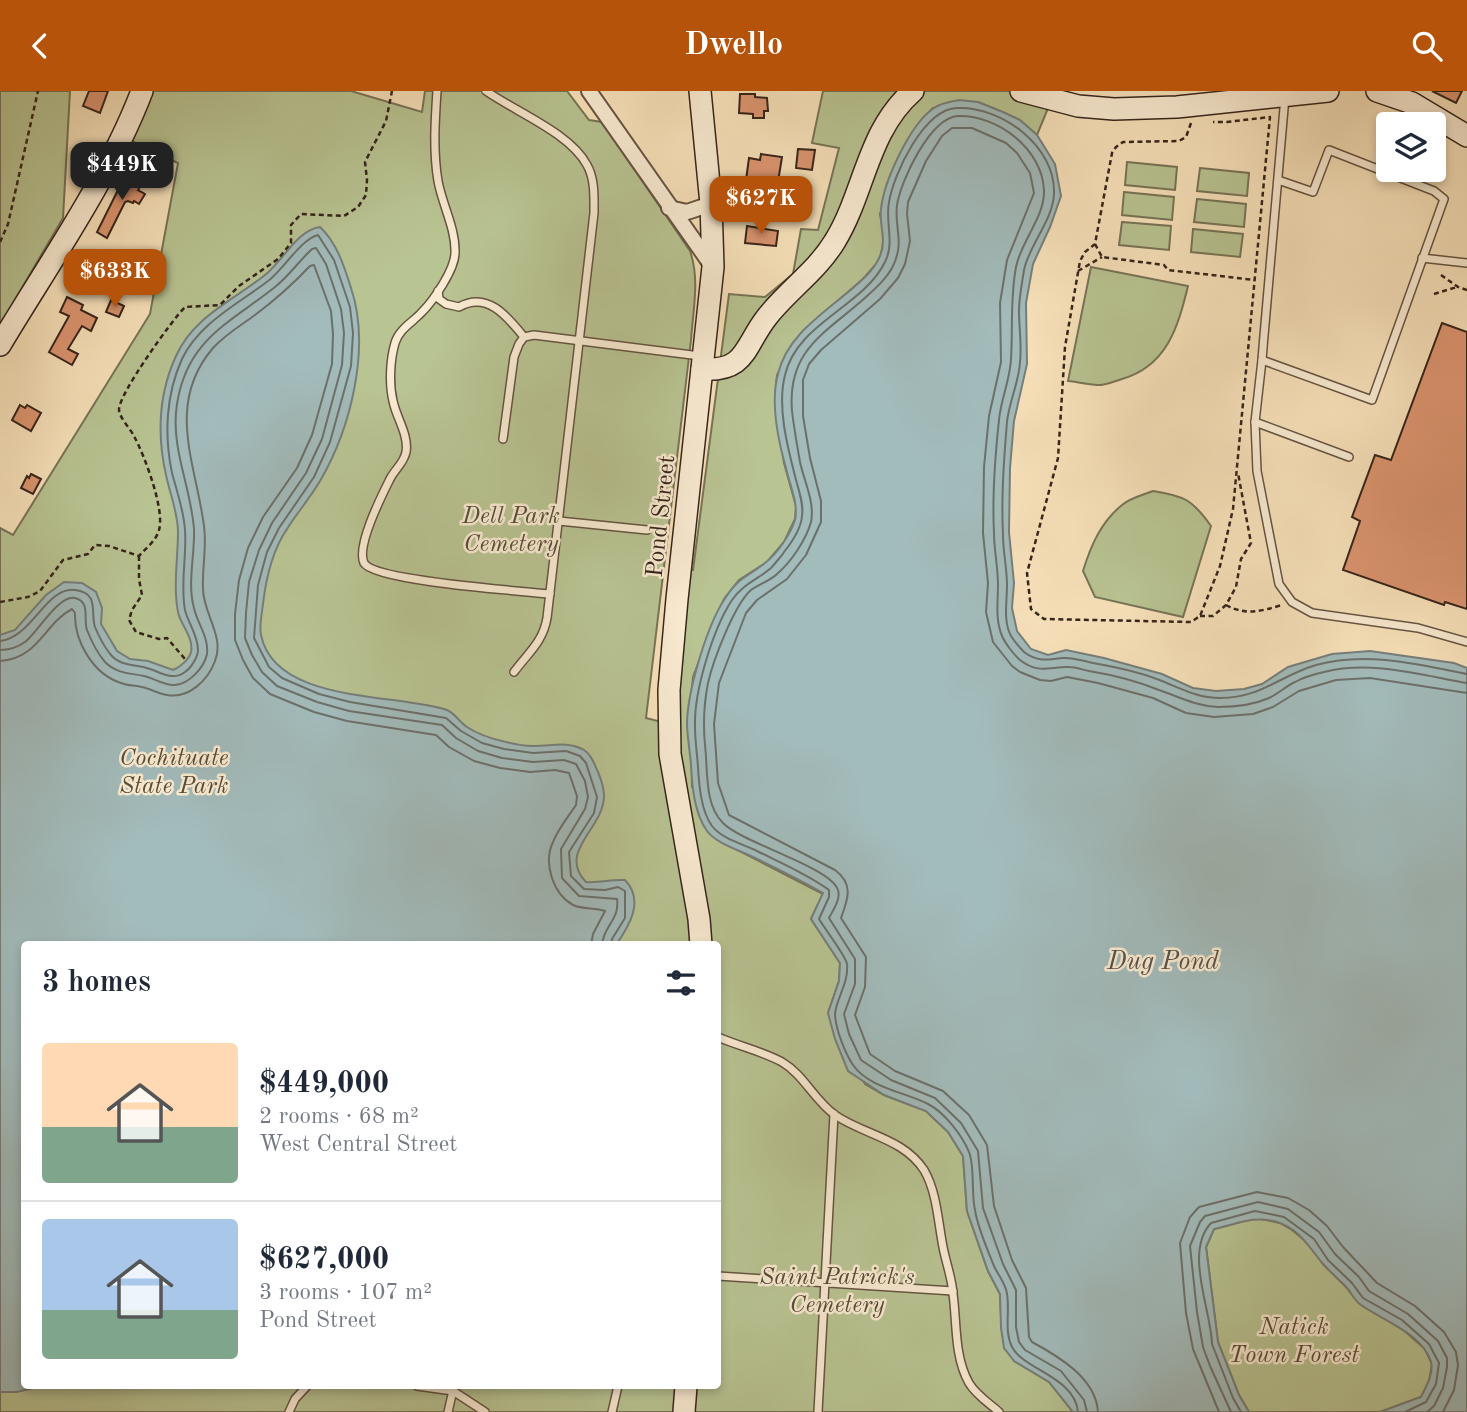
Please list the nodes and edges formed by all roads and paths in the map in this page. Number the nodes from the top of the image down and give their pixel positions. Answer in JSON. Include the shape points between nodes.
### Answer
{"nodes":[{"id":1,"x":38,"y":91,"type":"edge"},
{"id":2,"x":142,"y":91,"type":"edge"},
{"id":3,"x":392,"y":91,"type":"edge"},
{"id":4,"x":437,"y":91,"type":"edge"},
{"id":5,"x":486,"y":91,"type":"edge"},
{"id":6,"x":589,"y":91,"type":"edge"},
{"id":7,"x":700,"y":91,"type":"edge"},
{"id":8,"x":913,"y":91,"type":"edge"},
{"id":9,"x":1021,"y":91,"type":"edge"},
{"id":10,"x":1328,"y":91,"type":"edge"},
{"id":11,"x":1377,"y":91,"type":"edge"},
{"id":12,"x":1285,"y":96,"type":"junction"},
{"id":13,"x":1205,"y":106,"type":"edge"},
{"id":14,"x":1467,"y":136,"type":"edge"},
{"id":15,"x":1278,"y":180,"type":"junction"},
{"id":16,"x":711,"y":204,"type":"junction"},
{"id":17,"x":669,"y":208,"type":"junction"},
{"id":18,"x":0,"y":242,"type":"edge"},
{"id":19,"x":1095,"y":244,"type":"junction"},
{"id":20,"x":1101,"y":257,"type":"junction"},
{"id":21,"x":1422,"y":258,"type":"junction"},
{"id":22,"x":1467,"y":263,"type":"edge"},
{"id":23,"x":713,"y":267,"type":"junction"},
{"id":24,"x":1078,"y":271,"type":"junction"},
{"id":25,"x":1441,"y":275,"type":"dead end"},
{"id":26,"x":1255,"y":280,"type":"junction"},
{"id":27,"x":1458,"y":287,"type":"junction"},
{"id":28,"x":1467,"y":290,"type":"edge"},
{"id":29,"x":438,"y":291,"type":"junction"},
{"id":30,"x":1434,"y":294,"type":"dead end"},
{"id":31,"x":524,"y":337,"type":"junction"},
{"id":32,"x":579,"y":341,"type":"junction"},
{"id":33,"x":0,"y":345,"type":"edge"},
{"id":34,"x":1262,"y":360,"type":"junction"},
{"id":35,"x":703,"y":363,"type":"junction"},
{"id":36,"x":1255,"y":422,"type":"junction"},
{"id":37,"x":503,"y":439,"type":"dead end"},
{"id":38,"x":1349,"y":457,"type":"dead end"},
{"id":39,"x":1237,"y":467,"type":"junction"},
{"id":40,"x":559,"y":521,"type":"junction"},
{"id":41,"x":647,"y":530,"type":"dead end"},
{"id":42,"x":139,"y":556,"type":"junction"},
{"id":43,"x":550,"y":594,"type":"junction"},
{"id":44,"x":0,"y":602,"type":"edge"},
{"id":45,"x":1226,"y":605,"type":"junction"},
{"id":46,"x":1282,"y":605,"type":"dead end"},
{"id":47,"x":1200,"y":616,"type":"junction"},
{"id":48,"x":1467,"y":642,"type":"edge"},
{"id":49,"x":185,"y":659,"type":"dead end"},
{"id":50,"x":514,"y":673,"type":"dead end"},
{"id":51,"x":701,"y":941,"type":"edge"},
{"id":52,"x":721,"y":1038,"type":"edge"},
{"id":53,"x":834,"y":1114,"type":"junction"},
{"id":54,"x":721,"y":1276,"type":"edge"},
{"id":55,"x":826,"y":1283,"type":"junction"},
{"id":56,"x":953,"y":1291,"type":"junction"},
{"id":57,"x":304,"y":1389,"type":"edge"},
{"id":58,"x":453,"y":1389,"type":"edge"},
{"id":59,"x":617,"y":1389,"type":"edge"},
{"id":60,"x":686,"y":1389,"type":"edge"},
{"id":61,"x":289,"y":1412,"type":"edge"},
{"id":62,"x":448,"y":1412,"type":"edge"},
{"id":63,"x":485,"y":1412,"type":"edge"},
{"id":64,"x":612,"y":1412,"type":"edge"},
{"id":65,"x":684,"y":1412,"type":"edge"},
{"id":66,"x":818,"y":1412,"type":"edge"},
{"id":67,"x":999,"y":1412,"type":"edge"}],
"edges":[{"from":1,"to":18,"type":"path","via":[[12,212]]},
{"from":2,"to":33,"type":"street","via":[[123,137]]},
{"from":3,"to":42,"type":"path","via":[[386,121],[365,162],[366,195],[358,207],[344,216],[301,214],[291,225],[291,243],[278,258],[220,305],[185,307],[161,334],[121,397],[119,412],[136,438],[159,503],[159,530]]},
{"from":4,"to":29,"type":"lane","via":[[438,180],[455,253],[453,267]]},
{"from":5,"to":32,"type":"lane","via":[[557,132],[588,166],[594,213]]},
{"from":6,"to":17,"type":"street"},
{"from":7,"to":16,"type":"street","name":"Pond Street"},
{"from":8,"to":35,"type":"street","via":[[880,131],[842,228],[824,257],[770,313],[741,358],[724,369]]},
{"from":9,"to":13,"type":"street","via":[[1096,108]]},
{"from":10,"to":12,"type":"street"},
{"from":11,"to":14,"type":"street","via":[[1412,103]]},
{"from":12,"to":13,"type":"street"},
{"from":12,"to":15,"type":"lane"},
{"from":13,"to":19,"type":"path","via":[[1179,141],[1123,142],[1116,147]]},
{"from":13,"to":26,"type":"path","via":[[1227,122],[1270,117]]},
{"from":15,"to":21,"type":"lane","via":[[1314,192],[1329,150],[1434,191],[1444,199]]},
{"from":15,"to":34,"type":"lane"},
{"from":16,"to":17,"type":"street","via":[[687,212]]},
{"from":16,"to":23,"type":"street","name":"Pond Street"},
{"from":17,"to":23,"type":"street"},
{"from":19,"to":20,"type":"path"},
{"from":19,"to":24,"type":"path","via":[[1084,252]]},
{"from":20,"to":24,"type":"path"},
{"from":20,"to":26,"type":"path","via":[[1164,265],[1168,271]]},
{"from":21,"to":22,"type":"lane"},
{"from":21,"to":34,"type":"lane","via":[[1372,400]]},
{"from":23,"to":35,"type":"street","name":"Pond Street"},
{"from":24,"to":47,"type":"path","via":[[1065,347],[1058,459],[1027,573],[1031,609],[1044,619],[1191,622]]},
{"from":25,"to":27,"type":"path"},
{"from":26,"to":39,"type":"path"},
{"from":27,"to":28,"type":"path"},
{"from":27,"to":30,"type":"path"},
{"from":29,"to":31,"type":"lane","via":[[446,304],[459,307],[478,300],[487,304],[507,316]]},
{"from":29,"to":43,"type":"lane","via":[[395,344],[393,402],[407,449],[364,539],[365,564],[373,571],[399,577]]},
{"from":31,"to":32,"type":"lane"},
{"from":31,"to":37,"type":"lane","via":[[514,357]]},
{"from":32,"to":35,"type":"lane"},
{"from":32,"to":40,"type":"lane"},
{"from":34,"to":36,"type":"lane"},
{"from":35,"to":51,"type":"street","name":"Pond Street","via":[[669,690],[670,754]]},
{"from":36,"to":38,"type":"lane"},
{"from":36,"to":48,"type":"lane","via":[[1257,471],[1279,584],[1292,603],[1312,613],[1419,628]]},
{"from":39,"to":45,"type":"path","via":[[1251,543]]},
{"from":39,"to":47,"type":"path","via":[[1220,566]]},
{"from":40,"to":41,"type":"lane"},
{"from":40,"to":43,"type":"lane"},
{"from":42,"to":44,"type":"path","via":[[95,545],[88,554],[62,560],[40,591]]},
{"from":42,"to":49,"type":"path","via":[[142,595],[129,620],[136,632],[167,638]]},
{"from":43,"to":50,"type":"lane","via":[[544,632]]},
{"from":45,"to":46,"type":"path","via":[[1254,613]]},
{"from":45,"to":47,"type":"path","via":[[1213,615]]},
{"from":52,"to":53,"type":"lane","via":[[789,1067]]},
{"from":53,"to":55,"type":"lane"},
{"from":53,"to":56,"type":"lane","via":[[899,1145],[923,1169],[934,1196]]},
{"from":54,"to":55,"type":"lane"},
{"from":55,"to":56,"type":"lane"},
{"from":55,"to":66,"type":"lane"},
{"from":56,"to":67,"type":"lane","via":[[965,1374],[978,1394]]},
{"from":57,"to":61,"type":"lane"},
{"from":58,"to":62,"type":"lane"},
{"from":58,"to":63,"type":"lane"},
{"from":59,"to":64,"type":"lane"},
{"from":60,"to":65,"type":"street"}]}
